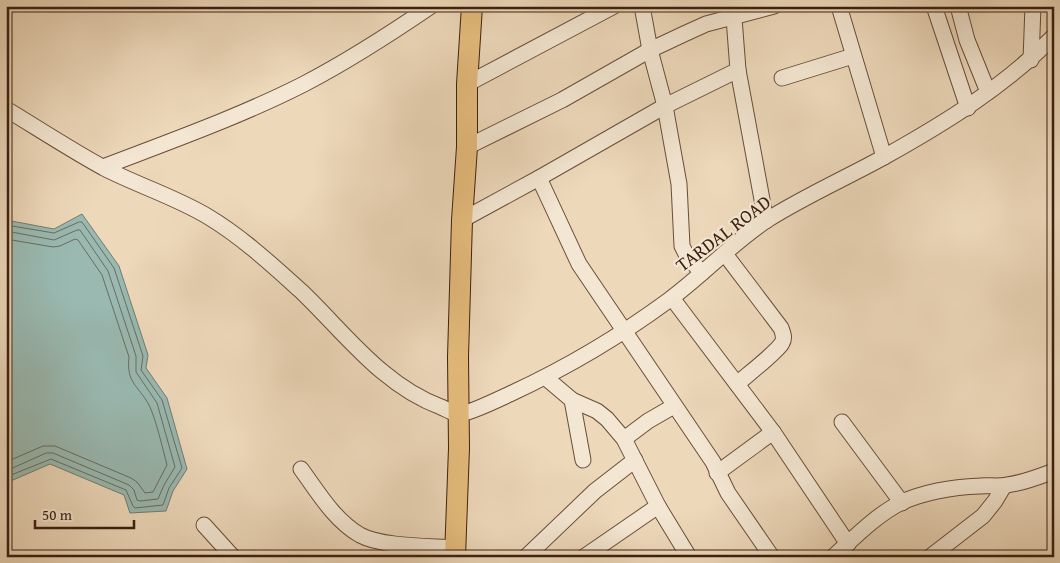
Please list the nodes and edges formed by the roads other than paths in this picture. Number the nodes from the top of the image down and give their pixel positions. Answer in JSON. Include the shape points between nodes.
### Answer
{"nodes":[{"id":1,"x":431,"y":6,"type":"edge"},
{"id":2,"x":473,"y":6,"type":"edge"},
{"id":3,"x":614,"y":6,"type":"edge"},
{"id":4,"x":642,"y":6,"type":"edge"},
{"id":5,"x":774,"y":6,"type":"edge"},
{"id":6,"x":838,"y":6,"type":"edge"},
{"id":7,"x":934,"y":6,"type":"edge"},
{"id":8,"x":958,"y":6,"type":"edge"},
{"id":9,"x":1033,"y":6,"type":"edge"},
{"id":10,"x":734,"y":18,"type":"junction"},
{"id":11,"x":1054,"y":36,"type":"edge"},
{"id":12,"x":650,"y":50,"type":"junction"},
{"id":13,"x":853,"y":56,"type":"junction"},
{"id":14,"x":1031,"y":60,"type":"junction"},
{"id":15,"x":738,"y":70,"type":"junction"},
{"id":16,"x":782,"y":78,"type":"dead end"},
{"id":17,"x":467,"y":84,"type":"junction"},
{"id":18,"x":988,"y":92,"type":"junction"},
{"id":19,"x":664,"y":106,"type":"junction"},
{"id":20,"x":968,"y":108,"type":"junction"},
{"id":21,"x":6,"y":109,"type":"edge"},
{"id":22,"x":467,"y":148,"type":"junction"},
{"id":23,"x":884,"y":157,"type":"junction"},
{"id":24,"x":103,"y":167,"type":"junction"},
{"id":25,"x":539,"y":178,"type":"junction"},
{"id":26,"x":462,"y":220,"type":"junction"},
{"id":27,"x":766,"y":221,"type":"junction"},
{"id":28,"x":725,"y":254,"type":"junction"},
{"id":29,"x":702,"y":273,"type":"junction"},
{"id":30,"x":672,"y":298,"type":"junction"},
{"id":31,"x":623,"y":332,"type":"junction"},
{"id":32,"x":546,"y":378,"type":"junction"},
{"id":33,"x":737,"y":384,"type":"junction"},
{"id":34,"x":572,"y":400,"type":"junction"},
{"id":35,"x":674,"y":406,"type":"junction"},
{"id":36,"x":459,"y":414,"type":"junction"},
{"id":37,"x":842,"y":422,"type":"dead end"},
{"id":38,"x":773,"y":432,"type":"junction"},
{"id":39,"x":624,"y":439,"type":"junction"},
{"id":40,"x":584,"y":460,"type":"dead end"},
{"id":41,"x":635,"y":460,"type":"junction"},
{"id":42,"x":301,"y":469,"type":"dead end"},
{"id":43,"x":1054,"y":471,"type":"edge"},
{"id":44,"x":717,"y":473,"type":"junction"},
{"id":45,"x":1004,"y":486,"type":"junction"},
{"id":46,"x":902,"y":502,"type":"junction"},
{"id":47,"x":658,"y":506,"type":"junction"},
{"id":48,"x":204,"y":525,"type":"dead end"},
{"id":49,"x":848,"y":544,"type":"junction"},
{"id":50,"x":456,"y":552,"type":"edge"},
{"id":51,"x":233,"y":557,"type":"edge"},
{"id":52,"x":526,"y":557,"type":"edge"},
{"id":53,"x":584,"y":557,"type":"edge"},
{"id":54,"x":689,"y":557,"type":"edge"},
{"id":55,"x":772,"y":557,"type":"edge"},
{"id":56,"x":833,"y":557,"type":"edge"},
{"id":57,"x":930,"y":557,"type":"edge"}],
"edges":[{"from":1,"to":24,"type":"street","via":[[304,84],[226,120]]},
{"from":2,"to":17,"type":"main road"},
{"from":3,"to":17,"type":"street"},
{"from":4,"to":12,"type":"street"},
{"from":5,"to":10,"type":"street"},
{"from":6,"to":13,"type":"street"},
{"from":7,"to":20,"type":"street"},
{"from":8,"to":18,"type":"street","via":[[967,40]]},
{"from":9,"to":14,"type":"street"},
{"from":10,"to":12,"type":"street","via":[[706,24]]},
{"from":10,"to":15,"type":"street"},
{"from":11,"to":14,"type":"street","name":"TARDAL ROAD"},
{"from":12,"to":19,"type":"street"},
{"from":12,"to":22,"type":"street","via":[[562,100]]},
{"from":13,"to":16,"type":"street"},
{"from":13,"to":23,"type":"street"},
{"from":14,"to":18,"type":"street","name":"TARDAL ROAD"},
{"from":15,"to":19,"type":"street"},
{"from":15,"to":27,"type":"street"},
{"from":17,"to":22,"type":"main road"},
{"from":18,"to":20,"type":"street","name":"TARDAL ROAD"},
{"from":19,"to":25,"type":"street"},
{"from":19,"to":29,"type":"street","via":[[679,184],[682,246]]},
{"from":20,"to":23,"type":"street","name":"TARDAL ROAD"},
{"from":21,"to":24,"type":"street"},
{"from":22,"to":26,"type":"main road"},
{"from":23,"to":27,"type":"street","name":"TARDAL ROAD"},
{"from":24,"to":36,"type":"street","via":[[205,215],[234,234],[297,288],[388,376],[414,394]]},
{"from":25,"to":26,"type":"street"},
{"from":25,"to":31,"type":"street","via":[[579,264]]},
{"from":26,"to":36,"type":"main road"},
{"from":27,"to":28,"type":"street","name":"TARDAL ROAD"},
{"from":28,"to":29,"type":"street","name":"TARDAL ROAD"},
{"from":28,"to":33,"type":"street","via":[[784,336],[776,350]]},
{"from":29,"to":30,"type":"street","name":"TARDAL ROAD"},
{"from":30,"to":31,"type":"street","name":"TARDAL ROAD"},
{"from":30,"to":33,"type":"street"},
{"from":31,"to":32,"type":"street","name":"TARDAL ROAD"},
{"from":31,"to":35,"type":"street"},
{"from":32,"to":34,"type":"street"},
{"from":32,"to":36,"type":"street","name":"TARDAL ROAD"},
{"from":33,"to":38,"type":"street"},
{"from":34,"to":39,"type":"street","via":[[597,411]]},
{"from":34,"to":40,"type":"street"},
{"from":35,"to":39,"type":"street"},
{"from":35,"to":44,"type":"street","via":[[713,462]]},
{"from":36,"to":50,"type":"main road"},
{"from":37,"to":46,"type":"street"},
{"from":38,"to":44,"type":"street"},
{"from":38,"to":49,"type":"street"},
{"from":39,"to":41,"type":"street"},
{"from":41,"to":47,"type":"street"},
{"from":41,"to":52,"type":"street","via":[[595,491]]},
{"from":42,"to":50,"type":"street","via":[[330,509],[362,536]]},
{"from":43,"to":45,"type":"street"},
{"from":44,"to":55,"type":"street"},
{"from":45,"to":46,"type":"street","via":[[958,488]]},
{"from":45,"to":57,"type":"street","via":[[983,516]]},
{"from":46,"to":49,"type":"street","via":[[876,519]]},
{"from":47,"to":53,"type":"street"},
{"from":47,"to":54,"type":"street"},
{"from":48,"to":51,"type":"street"},
{"from":49,"to":56,"type":"street"}]}
